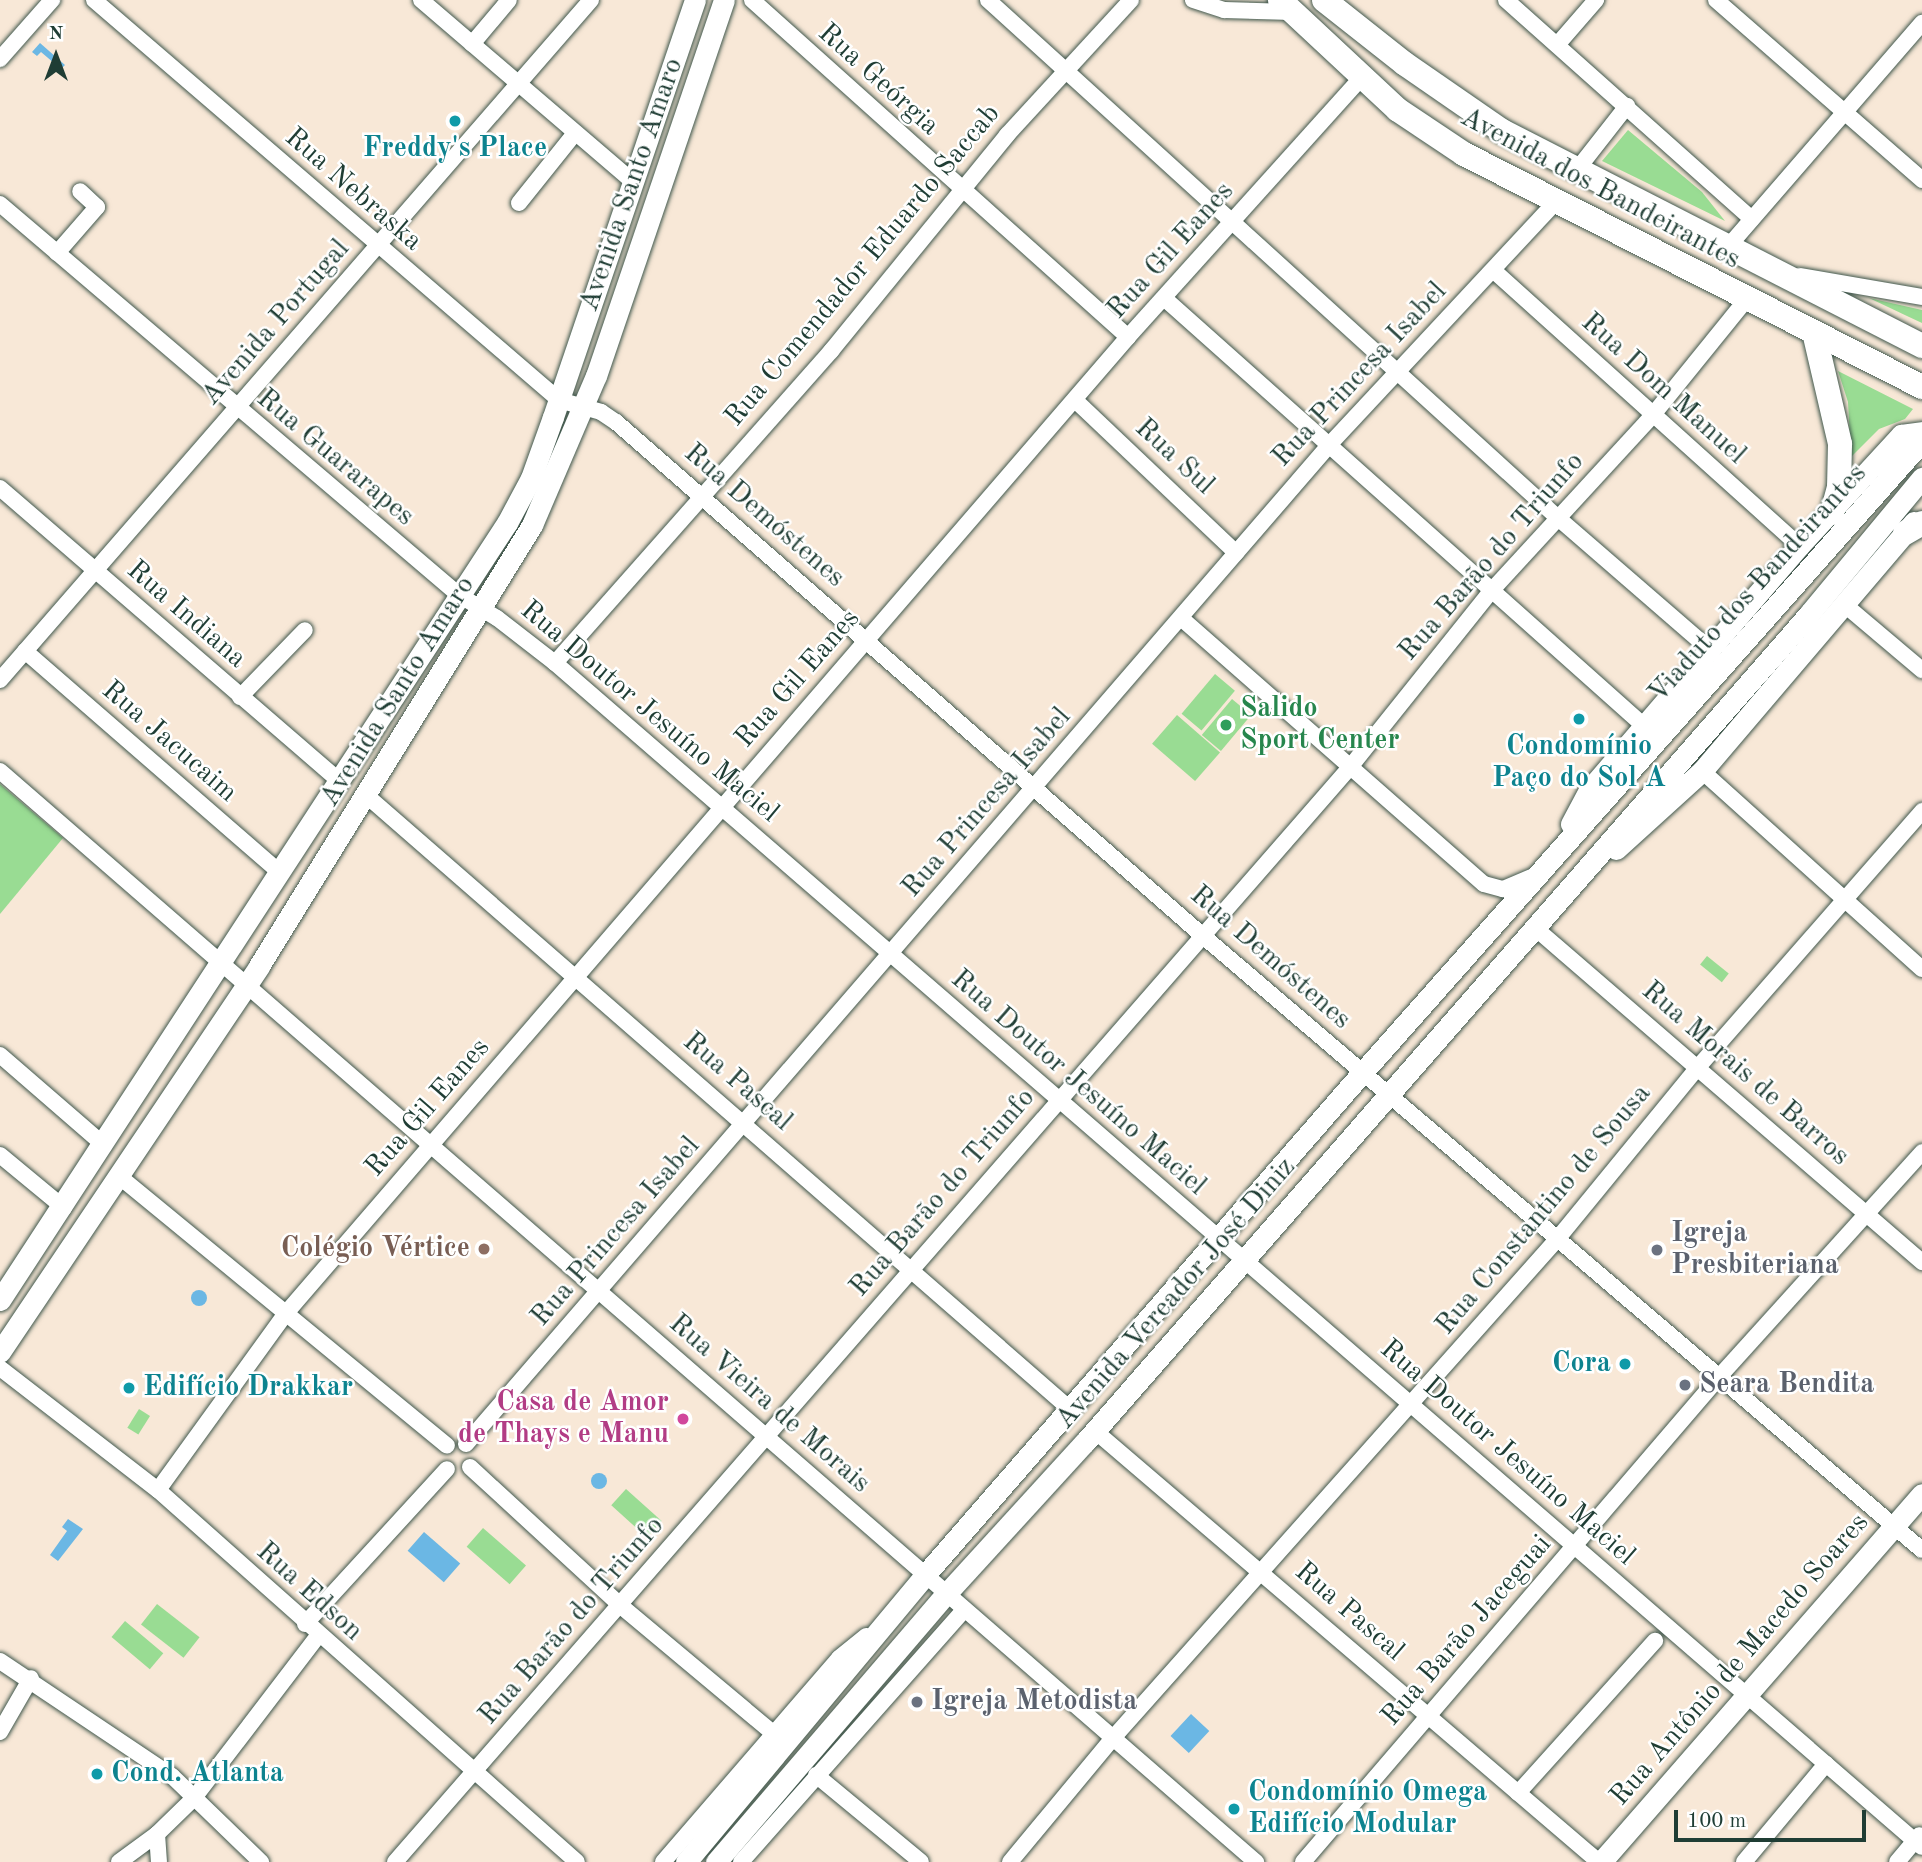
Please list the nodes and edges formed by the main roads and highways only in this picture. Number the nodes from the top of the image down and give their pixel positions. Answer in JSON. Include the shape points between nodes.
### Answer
{"nodes":[{"id":1,"x":695,"y":0,"type":"edge"},
{"id":2,"x":724,"y":0,"type":"edge"},
{"id":3,"x":1324,"y":0,"type":"edge"},
{"id":4,"x":1286,"y":6,"type":"edge"},
{"id":5,"x":1814,"y":332,"type":"junction"},
{"id":6,"x":1915,"y":339,"type":"edge"},
{"id":7,"x":1922,"y":387,"type":"edge"},
{"id":8,"x":1922,"y":432,"type":"edge"},
{"id":9,"x":1922,"y":441,"type":"edge"},
{"id":10,"x":1922,"y":478,"type":"edge"},
{"id":11,"x":1922,"y":512,"type":"edge"},
{"id":12,"x":1832,"y":513,"type":"junction"},
{"id":13,"x":1913,"y":528,"type":"edge"},
{"id":14,"x":1678,"y":762,"type":"joint"},
{"id":15,"x":1636,"y":764,"type":"joint"},
{"id":16,"x":1590,"y":864,"type":"junction"},
{"id":17,"x":1546,"y":865,"type":"junction"},
{"id":18,"x":0,"y":1300,"type":"edge"},
{"id":19,"x":0,"y":1352,"type":"edge"},
{"id":20,"x":1922,"y":1494,"type":"edge"},
{"id":21,"x":686,"y":1862,"type":"edge"},
{"id":22,"x":716,"y":1862,"type":"edge"},
{"id":23,"x":1600,"y":1862,"type":"edge"}],
"edges":[{"from":1,"to":18,"type":"main road","name":"Avenida Santo Amaro","via":[[531,478],[64,1208]]},
{"from":2,"to":19,"type":"main road","name":"Avenida Santo Amaro","via":[[584,407],[532,525],[246,987]]},
{"from":3,"to":6,"type":"highway","name":"Avenida dos Bandeirantes","via":[[1451,99],[1576,171]]},
{"from":4,"to":5,"type":"highway","name":"Avenida dos Bandeirantes","via":[[1362,78],[1430,133],[1555,202]]},
{"from":5,"to":7,"type":"highway","name":"Avenida dos Bandeirantes"},
{"from":5,"to":12,"type":"highway","via":[[1840,444],[1839,487]]},
{"from":8,"to":12,"type":"main road","via":[[1901,435]]},
{"from":9,"to":15,"type":"main road","name":"Viaduto dos Bandeirantes"},
{"from":10,"to":14,"type":"main road","name":"Viaduto dos Bandeirantes"},
{"from":11,"to":13,"type":"main road"},
{"from":12,"to":17,"type":"main road","via":[[1708,648],[1588,790]]},
{"from":13,"to":16,"type":"main road","via":[[1702,771],[1634,834]]},
{"from":14,"to":16,"type":"main road","name":"Avenida Vereador José Diniz"},
{"from":15,"to":17,"type":"main road","name":"Avenida Vereador José Diniz"},
{"from":16,"to":22,"type":"main road","name":"Avenida Vereador José Diniz","via":[[1095,1431],[946,1594]]},
{"from":17,"to":21,"type":"main road","name":"Avenida Vereador José Diniz","via":[[925,1575]]},
{"from":20,"to":23,"type":"main road","name":"Rua Antônio de Macedo Soares"}]}
